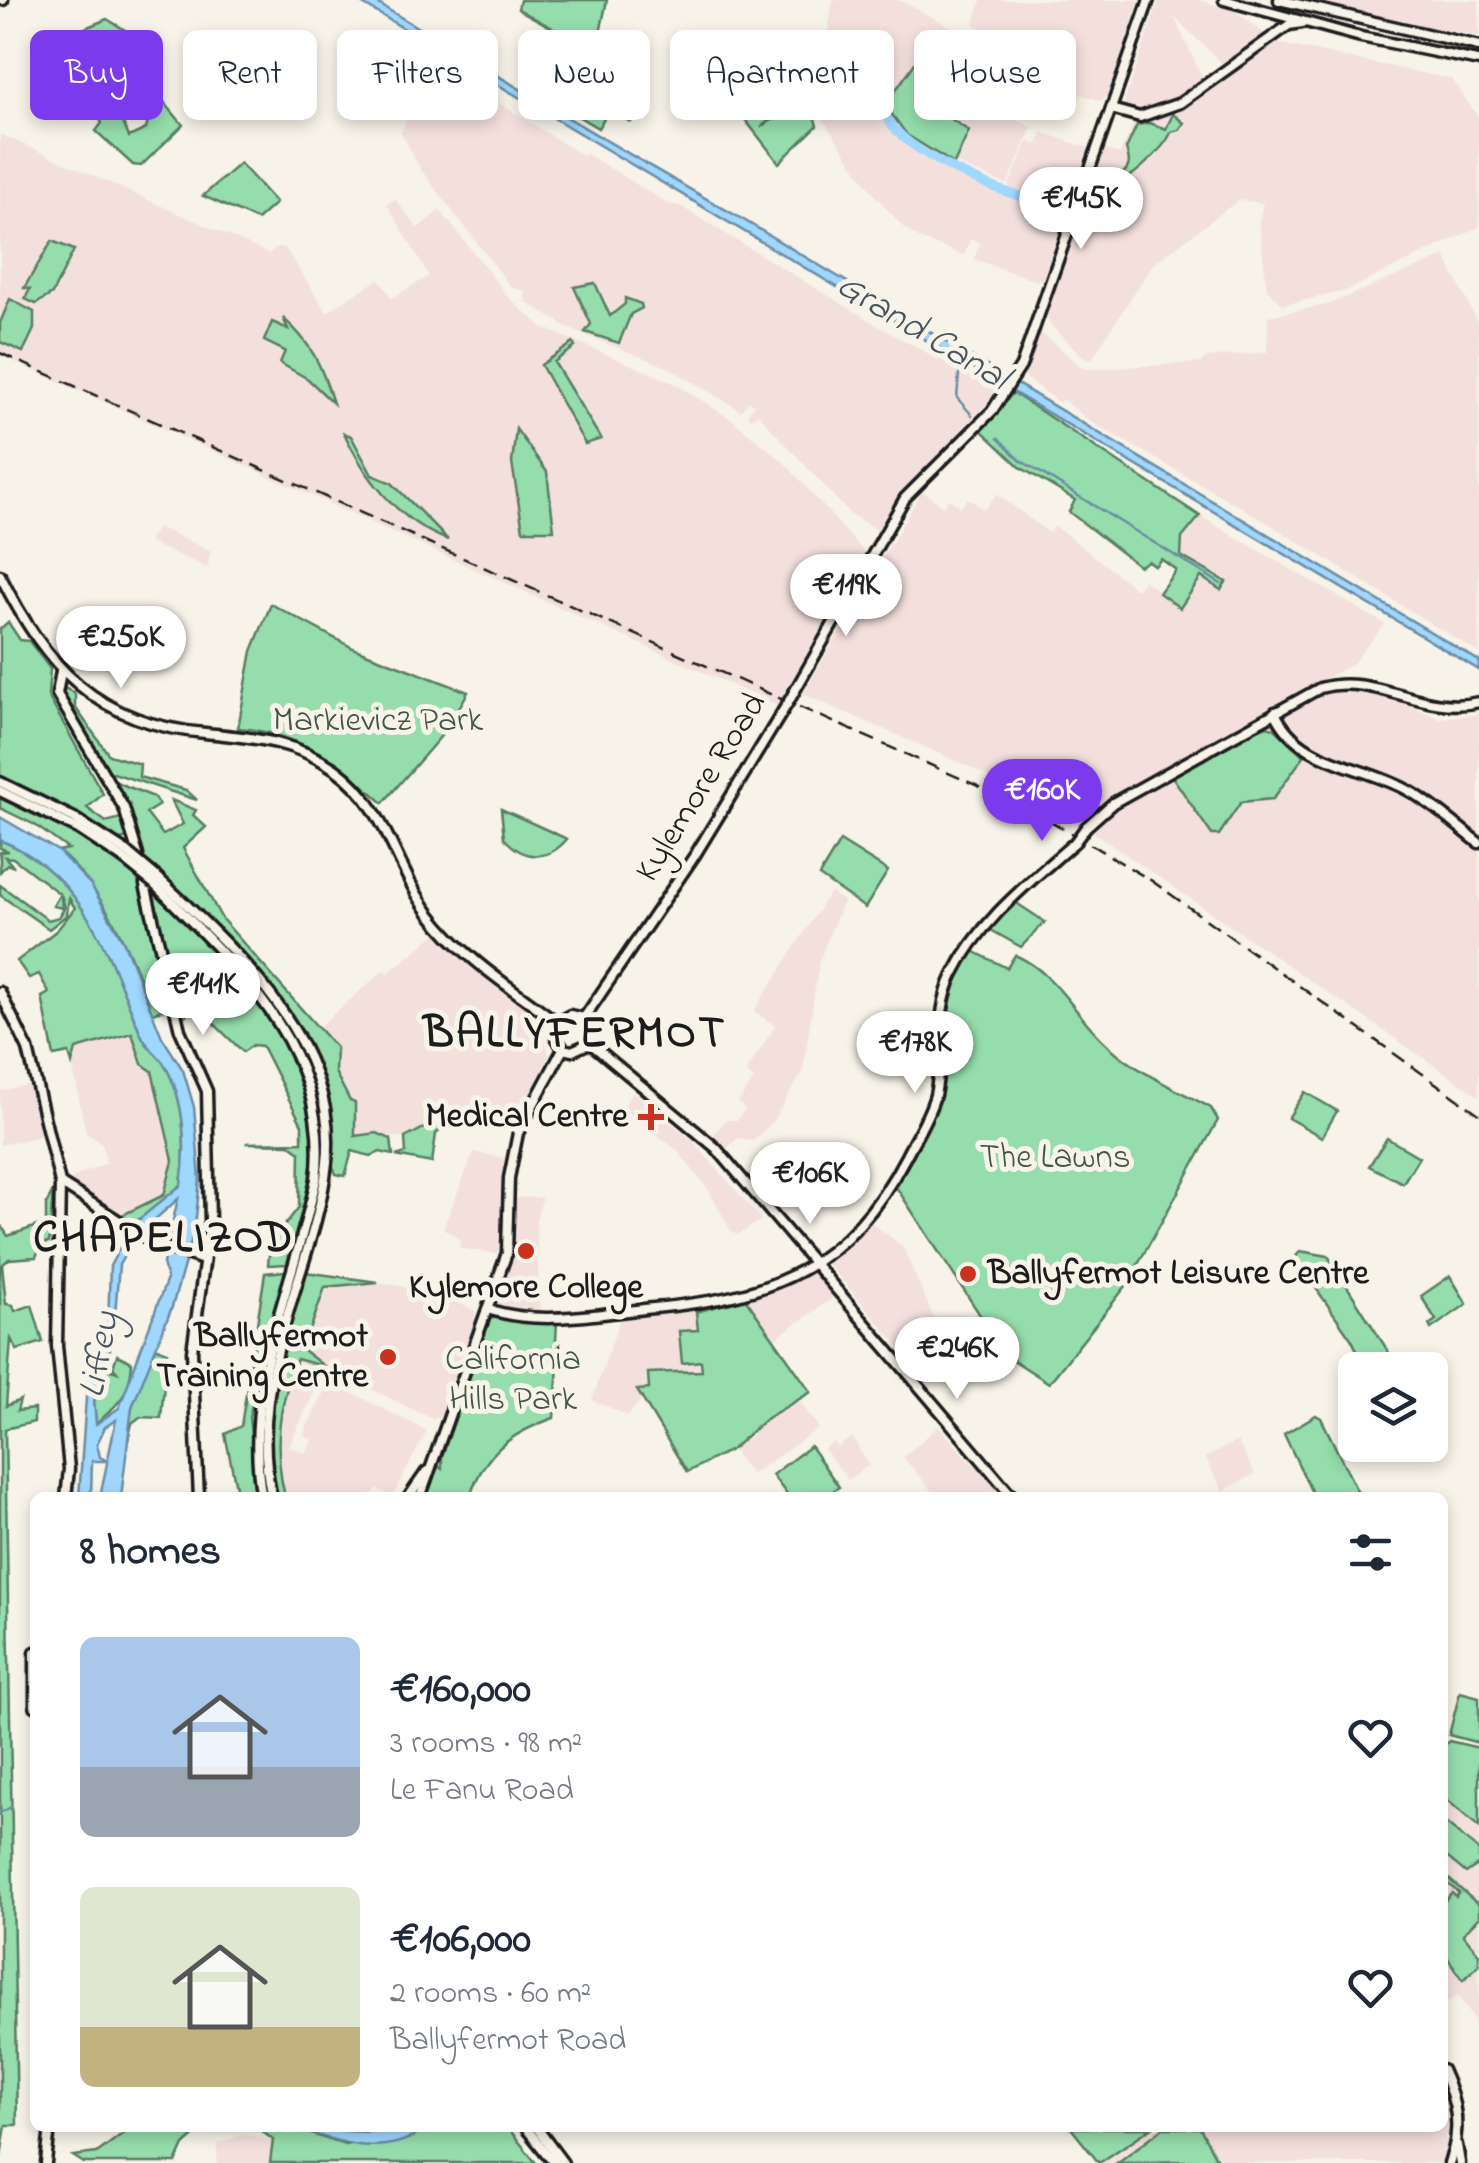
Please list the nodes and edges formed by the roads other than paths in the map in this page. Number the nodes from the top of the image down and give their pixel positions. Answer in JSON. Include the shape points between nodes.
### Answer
{"nodes":[{"id":1,"x":1149,"y":0,"type":"edge"},
{"id":2,"x":1224,"y":0,"type":"edge"},
{"id":3,"x":1278,"y":0,"type":"edge"},
{"id":4,"x":1272,"y":14,"type":"junction"},
{"id":5,"x":1306,"y":22,"type":"junction"},
{"id":6,"x":1276,"y":35,"type":"junction"},
{"id":7,"x":1479,"y":46,"type":"edge"},
{"id":8,"x":1479,"y":61,"type":"edge"},
{"id":9,"x":1111,"y":109,"type":"junction"},
{"id":10,"x":0,"y":575,"type":"edge"},
{"id":11,"x":61,"y":672,"type":"junction"},
{"id":12,"x":1479,"y":702,"type":"edge"},
{"id":13,"x":1274,"y":712,"type":"junction"},
{"id":14,"x":1259,"y":721,"type":"junction"},
{"id":15,"x":1283,"y":728,"type":"junction"},
{"id":16,"x":0,"y":782,"type":"edge"},
{"id":17,"x":0,"y":791,"type":"edge"},
{"id":18,"x":1479,"y":843,"type":"edge"},
{"id":19,"x":124,"y":855,"type":"junction"},
{"id":20,"x":138,"y":855,"type":"dead end"},
{"id":21,"x":152,"y":882,"type":"junction"},
{"id":22,"x":0,"y":992,"type":"edge"},
{"id":23,"x":584,"y":1018,"type":"junction"},
{"id":24,"x":557,"y":1022,"type":"junction"},
{"id":25,"x":590,"y":1043,"type":"junction"},
{"id":26,"x":563,"y":1049,"type":"junction"},
{"id":27,"x":60,"y":1183,"type":"junction"},
{"id":28,"x":203,"y":1260,"type":"junction"},
{"id":29,"x":819,"y":1264,"type":"junction"},
{"id":30,"x":488,"y":1309,"type":"junction"},
{"id":31,"x":434,"y":1460,"type":"junction"},
{"id":32,"x":67,"y":1492,"type":"edge"},
{"id":33,"x":198,"y":1492,"type":"edge"},
{"id":34,"x":261,"y":1492,"type":"edge"},
{"id":35,"x":271,"y":1492,"type":"edge"},
{"id":36,"x":412,"y":1492,"type":"edge"},
{"id":37,"x":422,"y":1492,"type":"edge"},
{"id":38,"x":1009,"y":1492,"type":"edge"},
{"id":39,"x":1448,"y":2085,"type":"edge"},
{"id":40,"x":50,"y":2132,"type":"edge"},
{"id":41,"x":529,"y":2132,"type":"edge"},
{"id":42,"x":540,"y":2132,"type":"edge"},
{"id":43,"x":47,"y":2152,"type":"junction"},
{"id":44,"x":1454,"y":2162,"type":"edge"},
{"id":45,"x":46,"y":2163,"type":"edge"},
{"id":46,"x":54,"y":2163,"type":"edge"},
{"id":47,"x":554,"y":2163,"type":"edge"},
{"id":48,"x":563,"y":2163,"type":"edge"}],
"edges":[{"from":1,"to":9,"type":"main road","name":"Kylemore Road"},
{"from":2,"to":4,"type":"main road"},
{"from":3,"to":7,"type":"main road"},
{"from":4,"to":5,"type":"main road"},
{"from":4,"to":6,"type":"main road"},
{"from":5,"to":6,"type":"main road"},
{"from":5,"to":8,"type":"main road"},
{"from":6,"to":9,"type":"main road","via":[[1177,104],[1140,116]]},
{"from":9,"to":23,"type":"main road","name":"Kylemore Road","bridge":true,"via":[[1006,392],[904,498],[695,856]]},
{"from":10,"to":11,"type":"main road"},
{"from":11,"to":20,"type":"main road","via":[[57,694],[124,808]]},
{"from":11,"to":24,"type":"main road","via":[[142,720],[275,740],[333,768],[379,814],[420,899],[444,932]]},
{"from":12,"to":13,"type":"main road","via":[[1434,706],[1350,682],[1320,688]]},
{"from":13,"to":14,"type":"main road"},
{"from":13,"to":15,"type":"main road"},
{"from":14,"to":15,"type":"main road"},
{"from":14,"to":29,"type":"main road","bridge":true,"via":[[1113,803],[1020,889],[965,954],[942,1007],[935,1094],[924,1124],[871,1216]]},
{"from":15,"to":18,"type":"main road","via":[[1309,752],[1409,790]]},
{"from":16,"to":19,"type":"main road","via":[[74,818]]},
{"from":17,"to":19,"type":"main road"},
{"from":19,"to":21,"type":"main road","bridge":true},
{"from":21,"to":28,"type":"main road","via":[[180,1030],[207,1092],[210,1222]]},
{"from":21,"to":34,"type":"main road","via":[[280,1022],[300,1057],[316,1110],[316,1179],[258,1398]]},
{"from":21,"to":35,"type":"main road","via":[[289,1019],[321,1088],[328,1146],[324,1180],[266,1404]]},
{"from":22,"to":27,"type":"main road","via":[[28,1049]]},
{"from":23,"to":24,"type":"main road","via":[[570,1015]]},
{"from":23,"to":25,"type":"main road"},
{"from":24,"to":26,"type":"main road","via":[[554,1034]]},
{"from":25,"to":26,"type":"main road"},
{"from":25,"to":29,"type":"main road","via":[[702,1134]]},
{"from":26,"to":30,"type":"main road","via":[[518,1132],[507,1253]]},
{"from":27,"to":28,"type":"main road","via":[[140,1235]]},
{"from":27,"to":32,"type":"main road","via":[[57,1346]]},
{"from":28,"to":33,"type":"main road","via":[[192,1351]]},
{"from":29,"to":30,"type":"main road","via":[[781,1283],[711,1302],[540,1318]]},
{"from":29,"to":38,"type":"main road"},
{"from":30,"to":31,"type":"main road"},
{"from":31,"to":36,"type":"main road"},
{"from":31,"to":37,"type":"main road"},
{"from":39,"to":44,"type":"main road","via":[[1455,2103]]},
{"from":40,"to":43,"type":"main road"},
{"from":41,"to":47,"type":"main road"},
{"from":42,"to":48,"type":"main road"},
{"from":43,"to":45,"type":"main road"},
{"from":43,"to":46,"type":"main road"}]}
